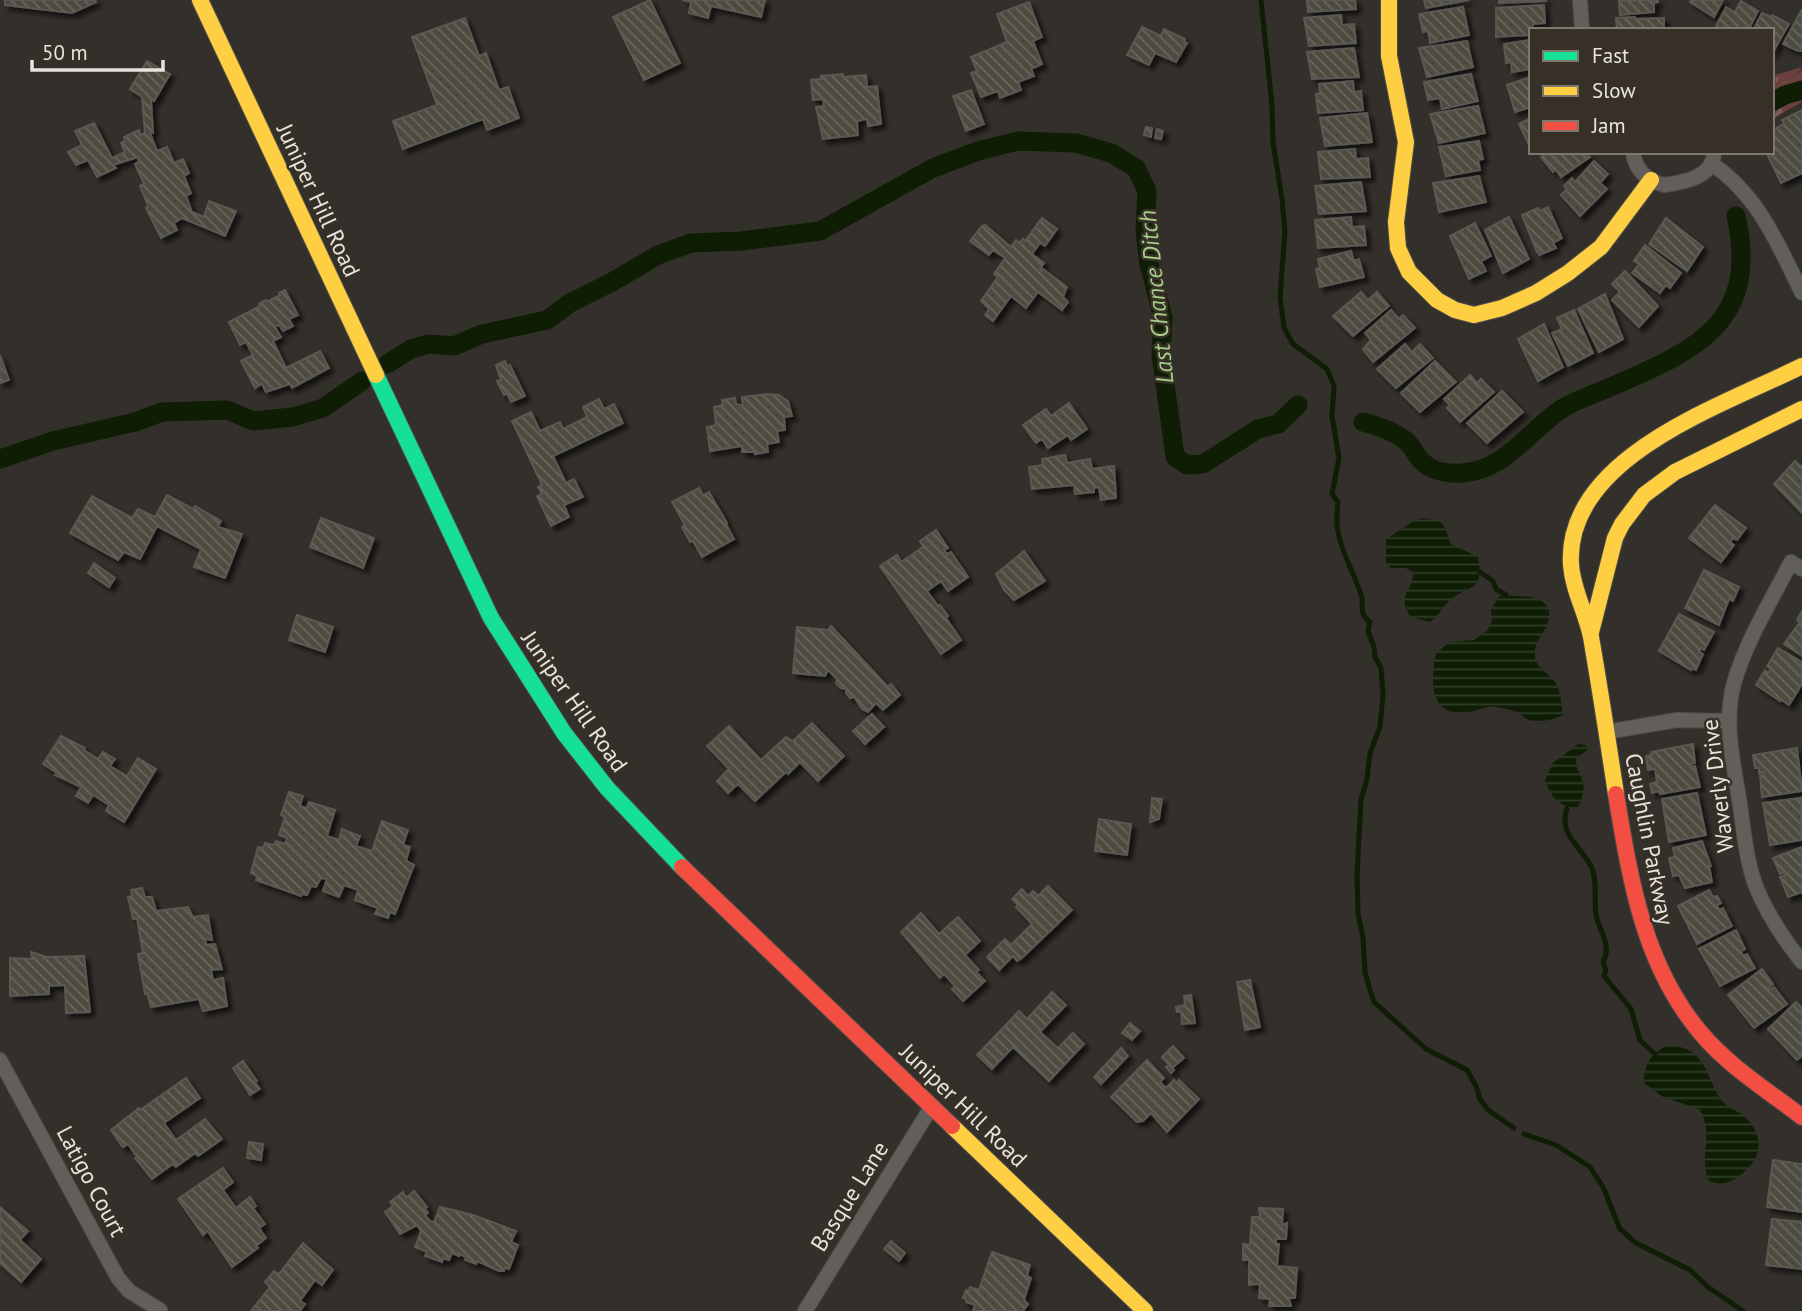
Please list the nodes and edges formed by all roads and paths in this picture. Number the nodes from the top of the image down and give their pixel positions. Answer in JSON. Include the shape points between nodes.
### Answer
{"nodes":[{"id":1,"x":200,"y":0,"type":"edge"},
{"id":2,"x":1389,"y":0,"type":"edge"},
{"id":3,"x":1580,"y":0,"type":"edge"},
{"id":4,"x":1582,"y":28,"type":"edge"},
{"id":5,"x":1634,"y":154,"type":"edge"},
{"id":6,"x":1713,"y":158,"type":"edge"},
{"id":7,"x":1651,"y":180,"type":"junction"},
{"id":8,"x":1802,"y":293,"type":"edge"},
{"id":9,"x":1802,"y":366,"type":"edge"},
{"id":10,"x":1802,"y":409,"type":"edge"},
{"id":11,"x":1796,"y":565,"type":"edge"},
{"id":12,"x":1590,"y":633,"type":"junction"},
{"id":13,"x":1729,"y":721,"type":"junction"},
{"id":14,"x":1606,"y":732,"type":"junction"},
{"id":15,"x":1802,"y":962,"type":"edge"},
{"id":16,"x":0,"y":1060,"type":"edge"},
{"id":17,"x":932,"y":1106,"type":"junction"},
{"id":18,"x":1802,"y":1117,"type":"edge"},
{"id":19,"x":160,"y":1310,"type":"edge"},
{"id":20,"x":805,"y":1311,"type":"edge"},
{"id":21,"x":1145,"y":1311,"type":"edge"}],
"edges":[{"from":1,"to":17,"type":"street","name":"Juniper Hill Road","via":[[491,618],[533,687],[582,758],[642,826]]},
{"from":2,"to":7,"type":"street","via":[[1389,61],[1406,139],[1396,225],[1399,251],[1410,274],[1442,303],[1467,314],[1491,312],[1568,274],[1606,241]]},
{"from":3,"to":4,"type":"street"},
{"from":5,"to":7,"type":"street","via":[[1637,166]]},
{"from":6,"to":7,"type":"street","via":[[1703,174],[1665,185]]},
{"from":6,"to":8,"type":"street","via":[[1751,199]]},
{"from":9,"to":12,"type":"street","name":"Caughlin Parkway","via":[[1655,438],[1607,475],[1583,514],[1571,556]]},
{"from":10,"to":12,"type":"street","name":"Caughlin Parkway","via":[[1675,472],[1644,495],[1615,538]]},
{"from":11,"to":13,"type":"street","name":"Waverly Drive","via":[[1741,662]]},
{"from":12,"to":14,"type":"street","name":"Caughlin Parkway"},
{"from":13,"to":14,"type":"street","via":[[1677,720]]},
{"from":13,"to":15,"type":"street","name":"Waverly Drive","via":[[1747,855],[1768,914]]},
{"from":14,"to":18,"type":"street","name":"Caughlin Parkway","via":[[1635,900],[1662,979],[1713,1046]]},
{"from":16,"to":19,"type":"street","name":"Latigo Court","via":[[118,1278],[129,1291]]},
{"from":17,"to":20,"type":"street","name":"Basque Lane"},
{"from":17,"to":21,"type":"street","name":"Juniper Hill Road"}]}
